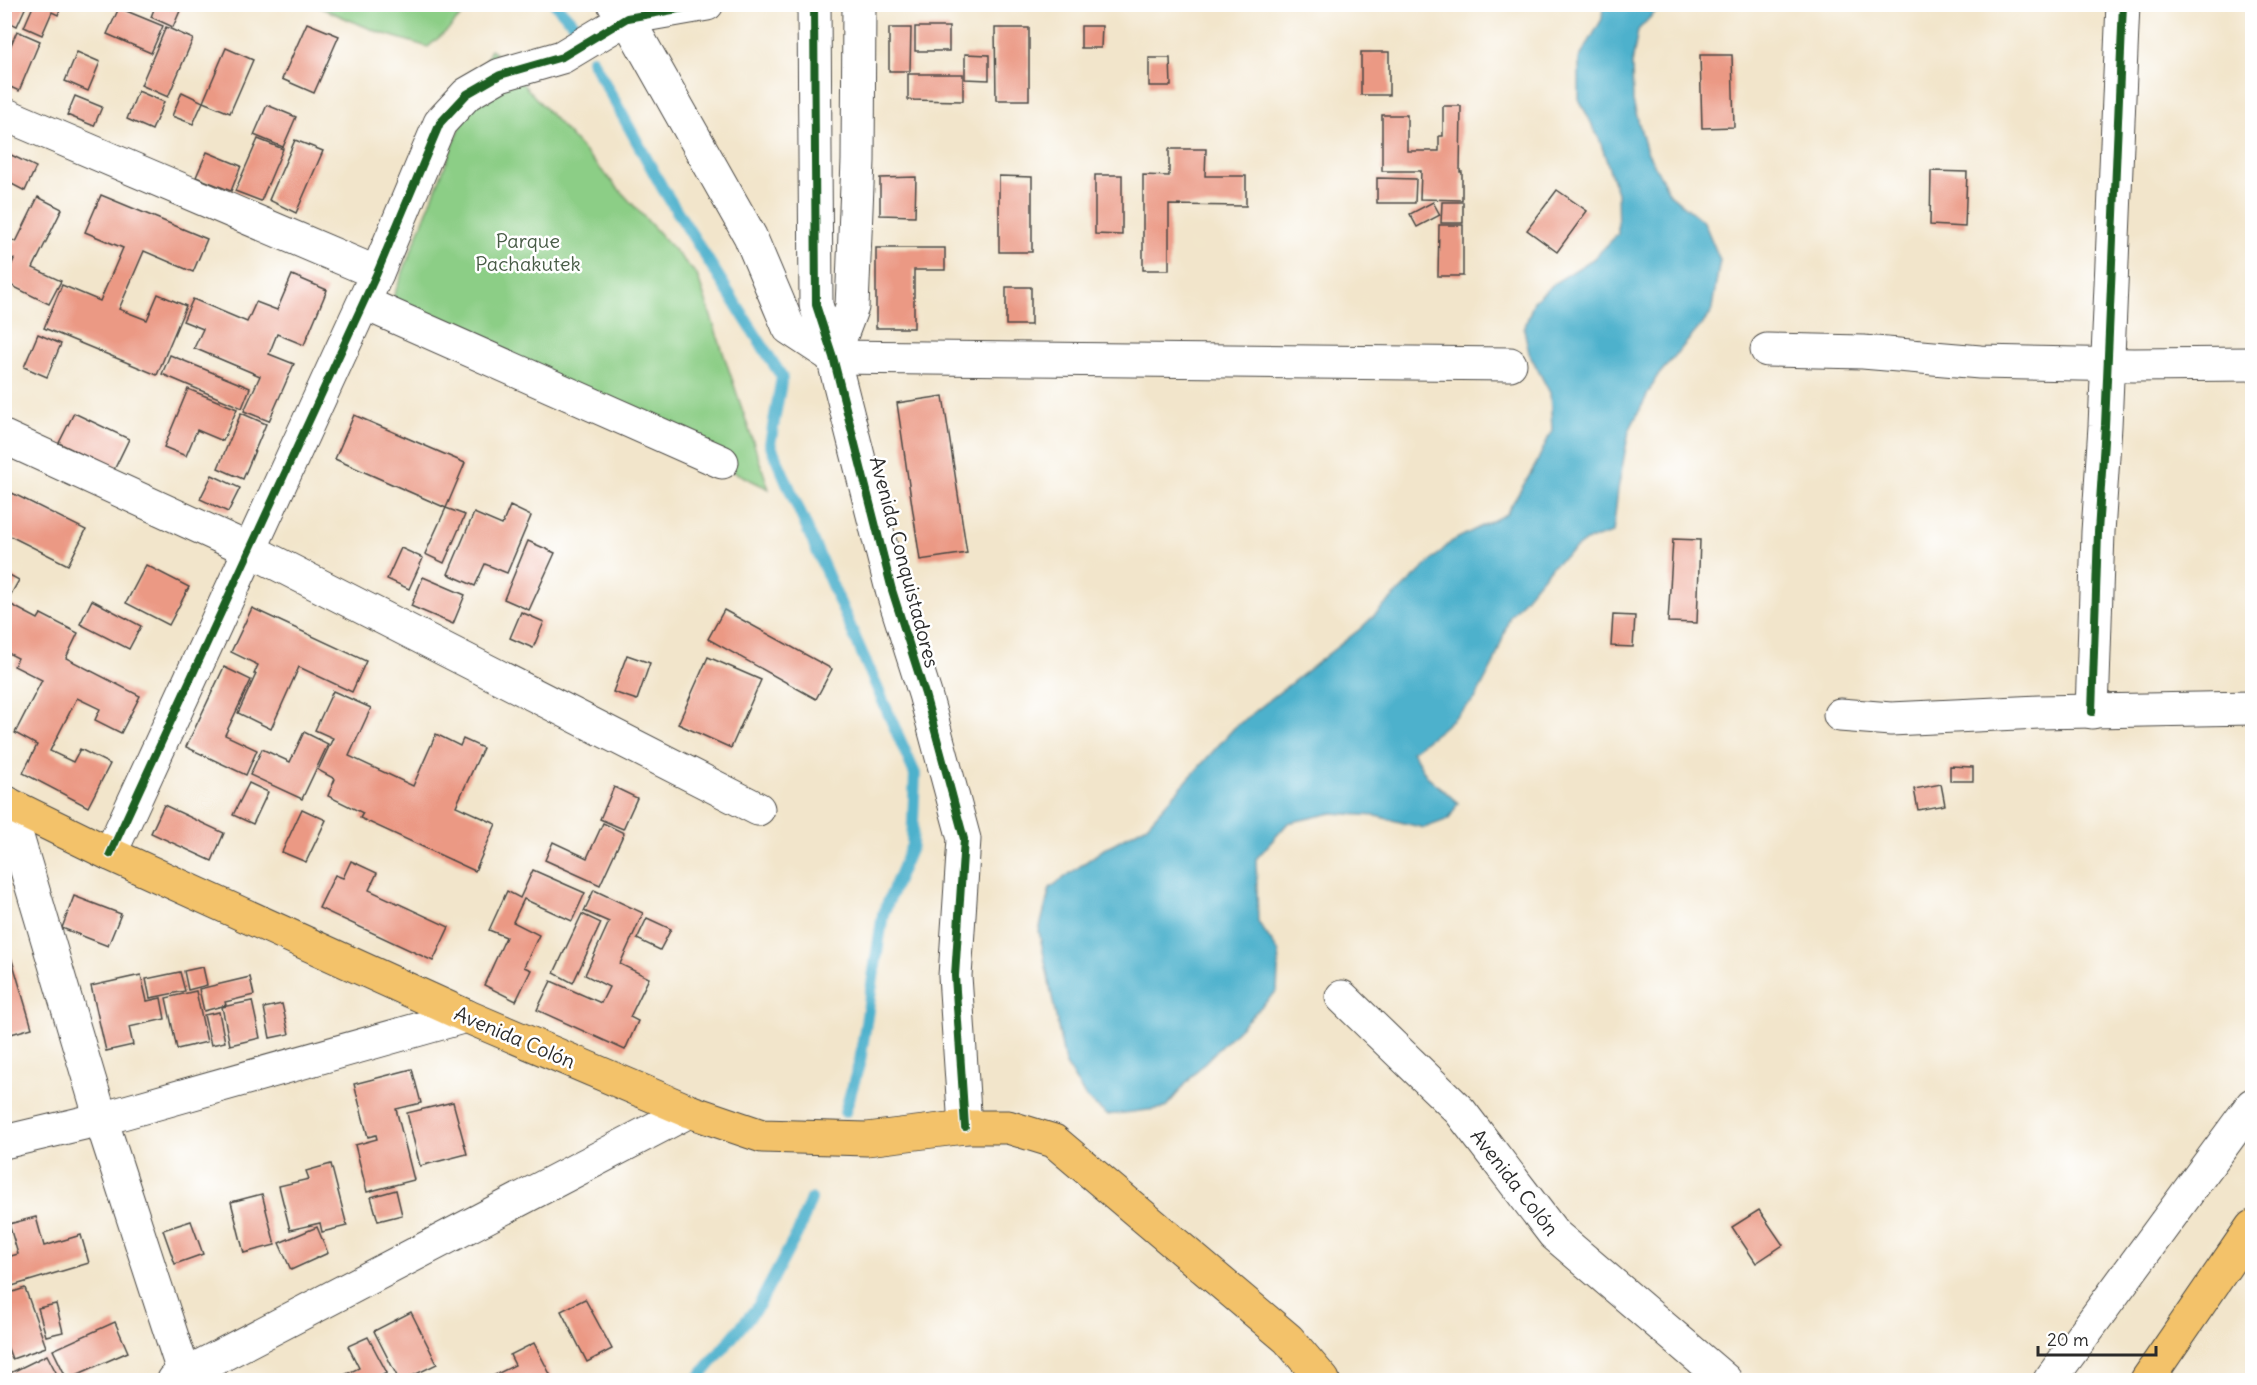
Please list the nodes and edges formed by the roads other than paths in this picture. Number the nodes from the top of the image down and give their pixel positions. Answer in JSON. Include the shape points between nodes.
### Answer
{"nodes":[{"id":1,"x":707,"y":4,"type":"edge"},
{"id":2,"x":814,"y":4,"type":"edge"},
{"id":3,"x":859,"y":4,"type":"edge"},
{"id":4,"x":2123,"y":4,"type":"edge"},
{"id":5,"x":620,"y":11,"type":"edge"},
{"id":6,"x":4,"y":114,"type":"edge"},
{"id":7,"x":377,"y":273,"type":"junction"},
{"id":8,"x":364,"y":303,"type":"junction"},
{"id":9,"x":1767,"y":350,"type":"dead end"},
{"id":10,"x":833,"y":357,"type":"junction"},
{"id":11,"x":1510,"y":364,"type":"dead end"},
{"id":12,"x":2108,"y":364,"type":"junction"},
{"id":13,"x":2253,"y":364,"type":"edge"},
{"id":14,"x":4,"y":437,"type":"edge"},
{"id":15,"x":722,"y":462,"type":"dead end"},
{"id":16,"x":250,"y":550,"type":"junction"},
{"id":17,"x":2253,"y":708,"type":"edge"},
{"id":18,"x":2092,"y":712,"type":"junction"},
{"id":19,"x":1840,"y":715,"type":"dead end"},
{"id":20,"x":6,"y":803,"type":"edge"},
{"id":21,"x":758,"y":809,"type":"dead end"},
{"id":22,"x":110,"y":854,"type":"junction"},
{"id":23,"x":1342,"y":997,"type":"dead end"},
{"id":24,"x":466,"y":1017,"type":"junction"},
{"id":25,"x":2253,"y":1105,"type":"edge"},
{"id":26,"x":689,"y":1111,"type":"junction"},
{"id":27,"x":101,"y":1119,"type":"junction"},
{"id":28,"x":965,"y":1127,"type":"junction"},
{"id":29,"x":4,"y":1142,"type":"edge"},
{"id":30,"x":2253,"y":1227,"type":"edge"},
{"id":31,"x":182,"y":1379,"type":"edge"},
{"id":32,"x":1323,"y":1380,"type":"edge"},
{"id":33,"x":1725,"y":1380,"type":"edge"},
{"id":34,"x":2050,"y":1380,"type":"edge"},
{"id":35,"x":2147,"y":1380,"type":"edge"}],
"edges":[{"from":1,"to":5,"type":"street"},
{"from":2,"to":10,"type":"street","name":"Avenida Conquistadores","via":[[816,305]]},
{"from":3,"to":10,"type":"street","via":[[852,307]]},
{"from":4,"to":12,"type":"street"},
{"from":5,"to":7,"type":"street","via":[[562,57],[500,75],[460,101],[440,123]]},
{"from":5,"to":10,"type":"street","via":[[750,236],[789,328]]},
{"from":6,"to":7,"type":"street"},
{"from":7,"to":8,"type":"street"},
{"from":8,"to":15,"type":"street"},
{"from":8,"to":16,"type":"street"},
{"from":9,"to":12,"type":"street","via":[[1863,352],[1980,362]]},
{"from":10,"to":11,"type":"street"},
{"from":10,"to":28,"type":"street","name":"Avenida Conquistadores","via":[[892,590],[964,839],[955,975]]},
{"from":12,"to":13,"type":"street"},
{"from":12,"to":18,"type":"street"},
{"from":14,"to":16,"type":"street"},
{"from":16,"to":21,"type":"street"},
{"from":16,"to":22,"type":"street"},
{"from":17,"to":18,"type":"street"},
{"from":18,"to":19,"type":"street","via":[[1891,719]]},
{"from":20,"to":22,"type":"main road","name":"Avenida Colón"},
{"from":20,"to":27,"type":"street"},
{"from":22,"to":24,"type":"main road","name":"Avenida Colón"},
{"from":23,"to":33,"type":"street","name":"Avenida Colón","via":[[1460,1111],[1554,1234]]},
{"from":24,"to":26,"type":"main road","name":"Avenida Colón"},
{"from":24,"to":27,"type":"street"},
{"from":25,"to":34,"type":"street"},
{"from":26,"to":28,"type":"main road","name":"Avenida Colón","via":[[762,1136],[867,1139]]},
{"from":26,"to":31,"type":"street"},
{"from":27,"to":29,"type":"street"},
{"from":27,"to":31,"type":"street"},
{"from":28,"to":32,"type":"main road","name":"Avenida Colón","via":[[1008,1126],[1054,1141],[1287,1339]]},
{"from":30,"to":35,"type":"main road"}]}
